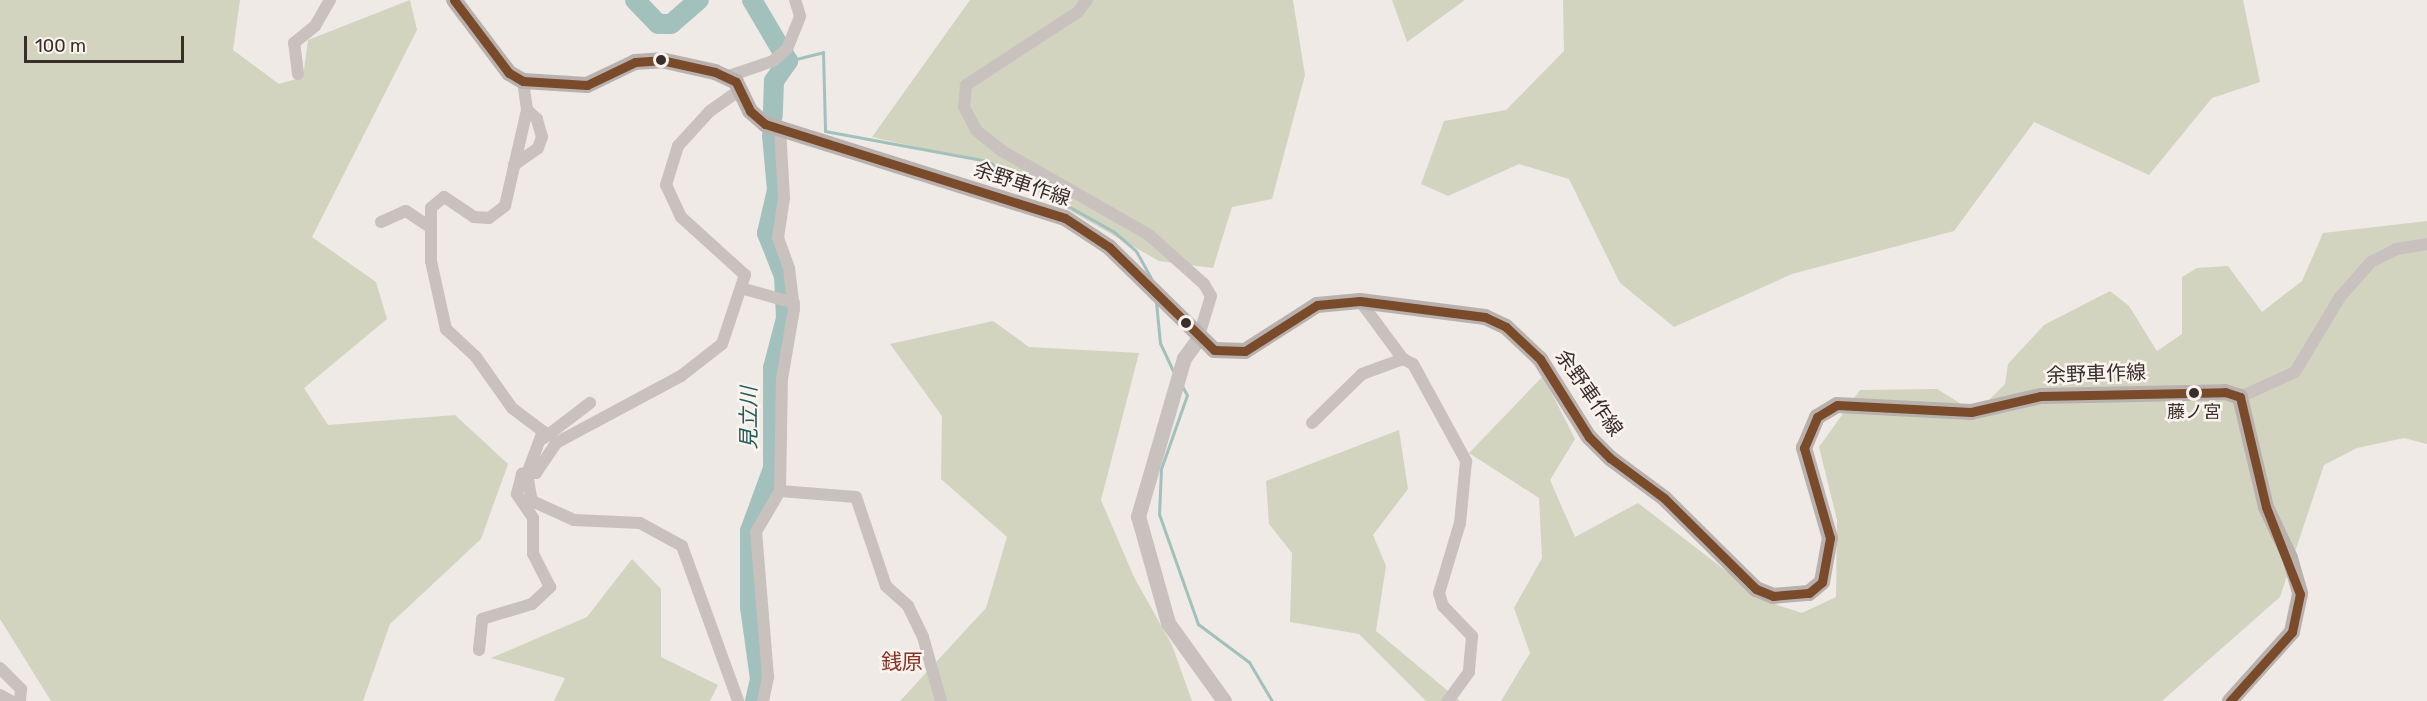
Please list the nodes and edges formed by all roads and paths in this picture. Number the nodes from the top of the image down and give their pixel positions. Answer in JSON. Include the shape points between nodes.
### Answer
{"nodes":[{"id":1,"x":330,"y":0,"type":"edge"},
{"id":2,"x":454,"y":0,"type":"edge"},
{"id":3,"x":795,"y":0,"type":"edge"},
{"id":4,"x":1087,"y":0,"type":"edge"},
{"id":5,"x":298,"y":74,"type":"dead end"},
{"id":6,"x":729,"y":76,"type":"junction"},
{"id":7,"x":523,"y":81,"type":"junction"},
{"id":8,"x":740,"y":90,"type":"junction"},
{"id":9,"x":527,"y":110,"type":"junction"},
{"id":10,"x":780,"y":129,"type":"junction"},
{"id":11,"x":514,"y":165,"type":"junction"},
{"id":12,"x":381,"y":222,"type":"dead end"},
{"id":13,"x":428,"y":226,"type":"junction"},
{"id":14,"x":2427,"y":244,"type":"edge"},
{"id":15,"x":744,"y":289,"type":"junction"},
{"id":16,"x":1360,"y":301,"type":"junction"},
{"id":17,"x":789,"y":303,"type":"junction"},
{"id":18,"x":1198,"y":339,"type":"junction"},
{"id":19,"x":1402,"y":359,"type":"junction"},
{"id":20,"x":2240,"y":397,"type":"junction"},
{"id":21,"x":590,"y":403,"type":"dead end"},
{"id":22,"x":1312,"y":423,"type":"dead end"},
{"id":23,"x":544,"y":438,"type":"junction"},
{"id":24,"x":527,"y":474,"type":"junction"},
{"id":25,"x":780,"y":491,"type":"junction"},
{"id":26,"x":479,"y":650,"type":"dead end"},
{"id":27,"x":0,"y":668,"type":"edge"},
{"id":28,"x":0,"y":695,"type":"edge"},
{"id":29,"x":11,"y":701,"type":"edge"},
{"id":30,"x":20,"y":701,"type":"edge"},
{"id":31,"x":738,"y":701,"type":"edge"},
{"id":32,"x":763,"y":701,"type":"edge"},
{"id":33,"x":941,"y":701,"type":"edge"},
{"id":34,"x":1224,"y":701,"type":"edge"},
{"id":35,"x":1448,"y":701,"type":"edge"},
{"id":36,"x":2230,"y":701,"type":"edge"}],
"edges":[{"from":1,"to":5,"type":"street","via":[[315,26],[294,43]]},
{"from":2,"to":7,"type":"main road","via":[[509,73]]},
{"from":3,"to":6,"type":"street","via":[[800,16],[784,53]]},
{"from":4,"to":18,"type":"street","via":[[1078,12],[966,86],[964,107],[976,130],[1002,151],[1149,235],[1204,284],[1211,296]]},
{"from":6,"to":7,"type":"main road","via":[[661,60],[635,62],[587,85]]},
{"from":6,"to":8,"type":"main road","name":"余野車作線"},
{"from":7,"to":9,"type":"street"},
{"from":8,"to":10,"type":"main road","name":"余野車作線","via":[[750,111]]},
{"from":8,"to":15,"type":"street","via":[[710,111],[678,146],[666,185],[681,217],[745,275]]},
{"from":9,"to":11,"type":"street"},
{"from":9,"to":11,"type":"street","via":[[537,119],[542,136],[538,148]]},
{"from":10,"to":17,"type":"street","via":[[784,198],[778,238]]},
{"from":10,"to":18,"type":"main road","name":"余野車作線","via":[[1065,218],[1109,247]]},
{"from":11,"to":13,"type":"street","via":[[505,206],[489,218],[474,217],[439,198]]},
{"from":12,"to":13,"type":"street","via":[[406,211]]},
{"from":13,"to":23,"type":"street","via":[[446,329]]},
{"from":14,"to":20,"type":"street","via":[[2396,249],[2371,262],[2340,297],[2295,372]]},
{"from":15,"to":17,"type":"street"},
{"from":15,"to":24,"type":"street","via":[[716,353],[561,440],[536,473]]},
{"from":16,"to":18,"type":"main road","name":"余野車作線","via":[[1317,304],[1238,353],[1214,350]]},
{"from":16,"to":19,"type":"street"},
{"from":16,"to":20,"type":"main road","name":"余野車作線","via":[[1485,317],[1506,327],[1540,359],[1589,437],[1610,458],[1664,498],[1756,589],[1773,596],[1809,593],[1822,582],[1830,538],[1804,448],[1817,417],[1837,405],[1971,412],[2041,396],[2225,392]]},
{"from":17,"to":25,"type":"street","via":[[782,379]]},
{"from":18,"to":34,"type":"street","via":[[1184,358],[1138,516],[1168,623]]},
{"from":19,"to":22,"type":"street","via":[[1362,374]]},
{"from":19,"to":35,"type":"street","via":[[1413,364],[1466,462],[1460,524],[1439,593],[1443,606],[1472,636],[1469,672]]},
{"from":20,"to":36,"type":"main road","via":[[2266,507],[2290,558],[2300,594],[2292,632]]},
{"from":21,"to":23,"type":"street"},
{"from":23,"to":24,"type":"street"},
{"from":24,"to":26,"type":"street","via":[[522,474],[517,494],[533,518],[533,554],[550,587],[532,604],[482,619]]},
{"from":24,"to":31,"type":"street","via":[[532,501],[545,509],[574,520],[640,523],[682,546]]},
{"from":25,"to":32,"type":"street","via":[[756,532],[768,677]]},
{"from":25,"to":33,"type":"street","via":[[856,497],[886,586],[908,606],[923,638]]},
{"from":27,"to":30,"type":"street","via":[[21,689]]},
{"from":28,"to":29,"type":"street"}]}
